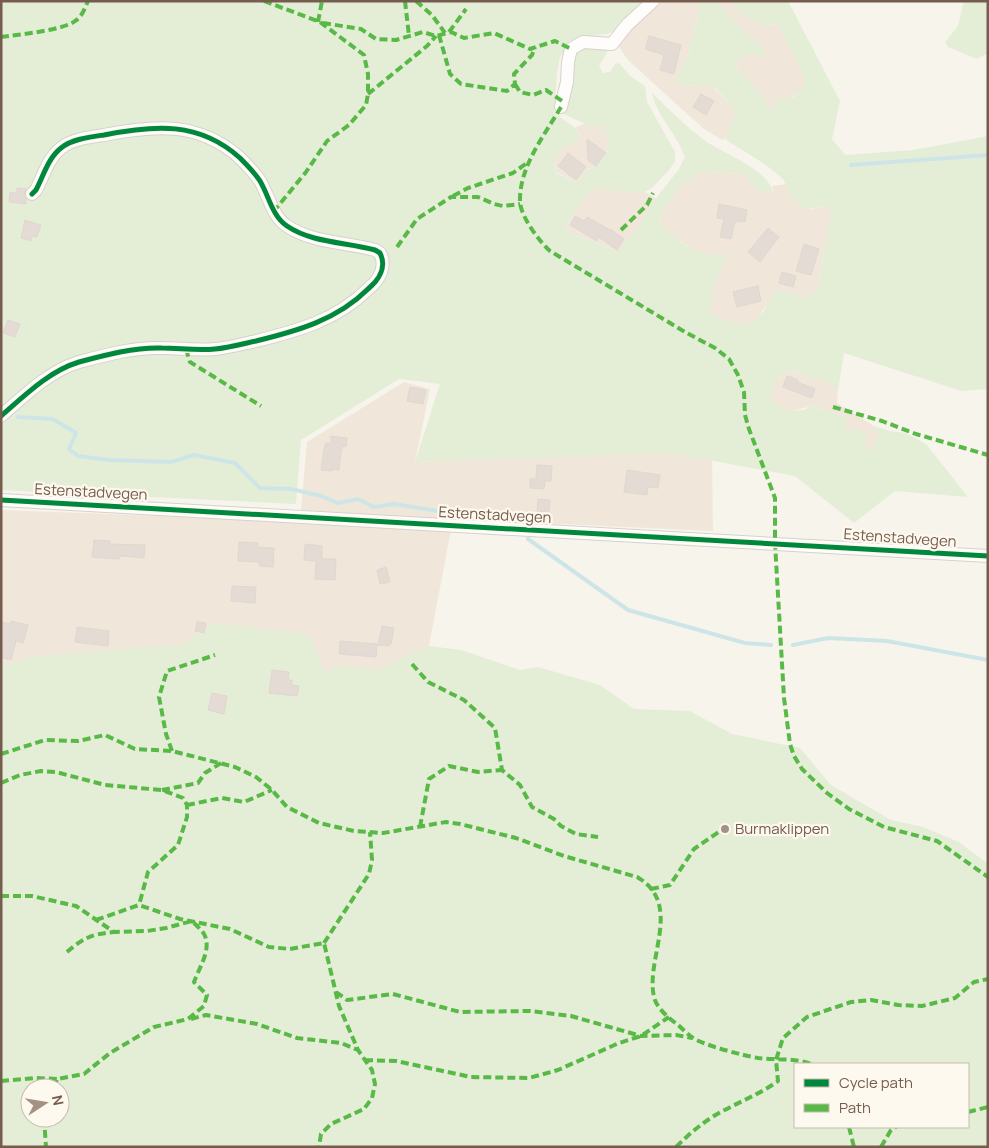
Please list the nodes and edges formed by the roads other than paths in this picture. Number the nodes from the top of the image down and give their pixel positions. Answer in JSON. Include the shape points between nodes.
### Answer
{"nodes":[{"id":1,"x":653,"y":1,"type":"edge"},
{"id":2,"x":561,"y":107,"type":"dead end"},
{"id":3,"x":32,"y":194,"type":"dead end"},
{"id":4,"x":1,"y":416,"type":"edge"},
{"id":5,"x":1,"y":500,"type":"edge"},
{"id":6,"x":988,"y":556,"type":"edge"}],
"edges":[{"from":1,"to":2,"type":"street","via":[[626,25],[612,44],[583,42],[571,49]]},
{"from":3,"to":4,"type":"street","via":[[56,152],[70,142],[132,129],[184,129],[217,142],[240,158],[259,180],[277,216],[295,232],[375,250],[380,253],[384,265],[380,276],[362,295],[336,314],[312,325],[217,349],[144,349],[77,363],[48,379]]},
{"from":5,"to":6,"type":"street","name":"Estenstadvegen"}]}
